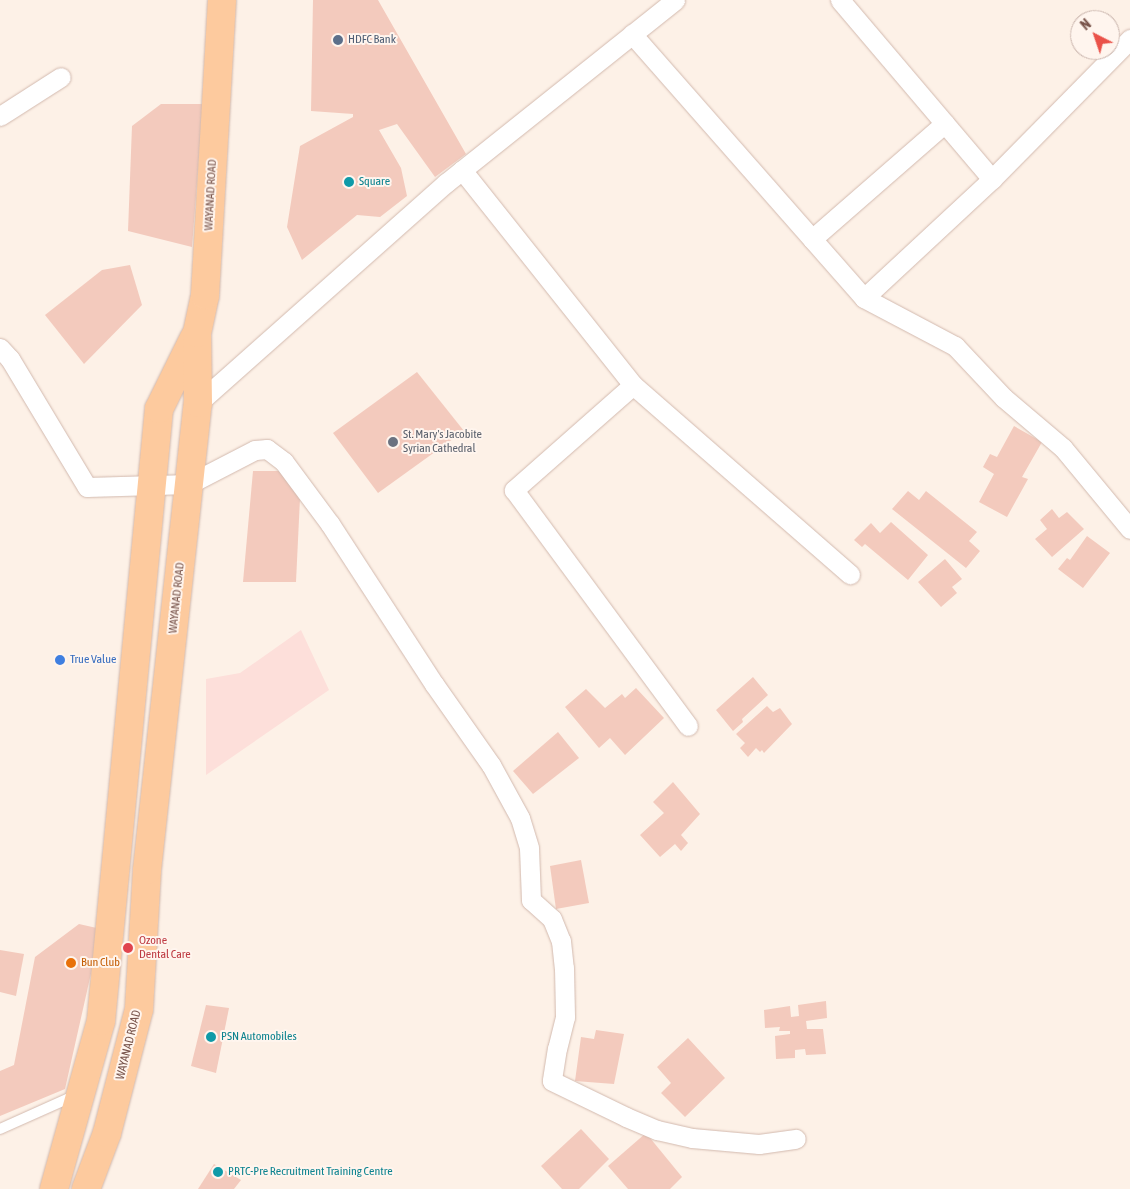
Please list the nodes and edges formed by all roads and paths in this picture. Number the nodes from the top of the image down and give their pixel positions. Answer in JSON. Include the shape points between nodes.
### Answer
{"nodes":[{"id":1,"x":222,"y":0,"type":"edge"},
{"id":2,"x":675,"y":0,"type":"edge"},
{"id":3,"x":840,"y":0,"type":"edge"},
{"id":4,"x":632,"y":34,"type":"junction"},
{"id":5,"x":1130,"y":39,"type":"edge"},
{"id":6,"x":61,"y":77,"type":"dead end"},
{"id":7,"x":0,"y":116,"type":"edge"},
{"id":8,"x":945,"y":123,"type":"junction"},
{"id":9,"x":462,"y":170,"type":"junction"},
{"id":10,"x":992,"y":179,"type":"junction"},
{"id":11,"x":812,"y":239,"type":"junction"},
{"id":12,"x":864,"y":298,"type":"junction"},
{"id":13,"x":196,"y":333,"type":"junction"},
{"id":14,"x":0,"y":348,"type":"edge"},
{"id":15,"x":633,"y":385,"type":"junction"},
{"id":16,"x":198,"y":403,"type":"junction"},
{"id":17,"x":189,"y":484,"type":"junction"},
{"id":18,"x":150,"y":485,"type":"junction"},
{"id":19,"x":1130,"y":530,"type":"edge"},
{"id":20,"x":850,"y":574,"type":"dead end"},
{"id":21,"x":688,"y":726,"type":"dead end"},
{"id":22,"x":81,"y":1092,"type":"junction"},
{"id":23,"x":0,"y":1129,"type":"edge"},
{"id":24,"x":796,"y":1139,"type":"dead end"},
{"id":25,"x":54,"y":1189,"type":"edge"},
{"id":26,"x":86,"y":1189,"type":"edge"}],
"edges":[{"from":1,"to":13,"type":"main road","name":"WAYANAD ROAD","via":[[205,295]]},
{"from":2,"to":4,"type":"street"},
{"from":3,"to":8,"type":"street"},
{"from":4,"to":9,"type":"street"},
{"from":4,"to":11,"type":"street"},
{"from":5,"to":10,"type":"street"},
{"from":6,"to":7,"type":"street"},
{"from":8,"to":10,"type":"street"},
{"from":8,"to":11,"type":"street"},
{"from":9,"to":15,"type":"street"},
{"from":9,"to":16,"type":"street"},
{"from":10,"to":12,"type":"street"},
{"from":11,"to":12,"type":"street"},
{"from":12,"to":19,"type":"street","via":[[955,346],[1004,398],[1063,448]]},
{"from":13,"to":16,"type":"main road","name":"WAYANAD ROAD"},
{"from":13,"to":18,"type":"main road","via":[[159,409]]},
{"from":14,"to":18,"type":"street","via":[[10,359],[86,487]]},
{"from":15,"to":20,"type":"street"},
{"from":15,"to":21,"type":"street","via":[[514,490]]},
{"from":16,"to":17,"type":"main road","name":"WAYANAD ROAD"},
{"from":17,"to":18,"type":"street"},
{"from":17,"to":24,"type":"street","via":[[255,450],[267,449],[284,462],[330,524],[434,684],[492,765],[520,818],[528,848],[531,900],[552,919],[561,941],[565,1017],[552,1081],[657,1130],[692,1138],[759,1144]]},
{"from":17,"to":26,"type":"main road","name":"WAYANAD ROAD","via":[[147,870],[139,1009],[107,1133]]},
{"from":18,"to":22,"type":"main road","via":[[101,1021]]},
{"from":22,"to":23,"type":"lane"},
{"from":22,"to":25,"type":"main road"}]}
